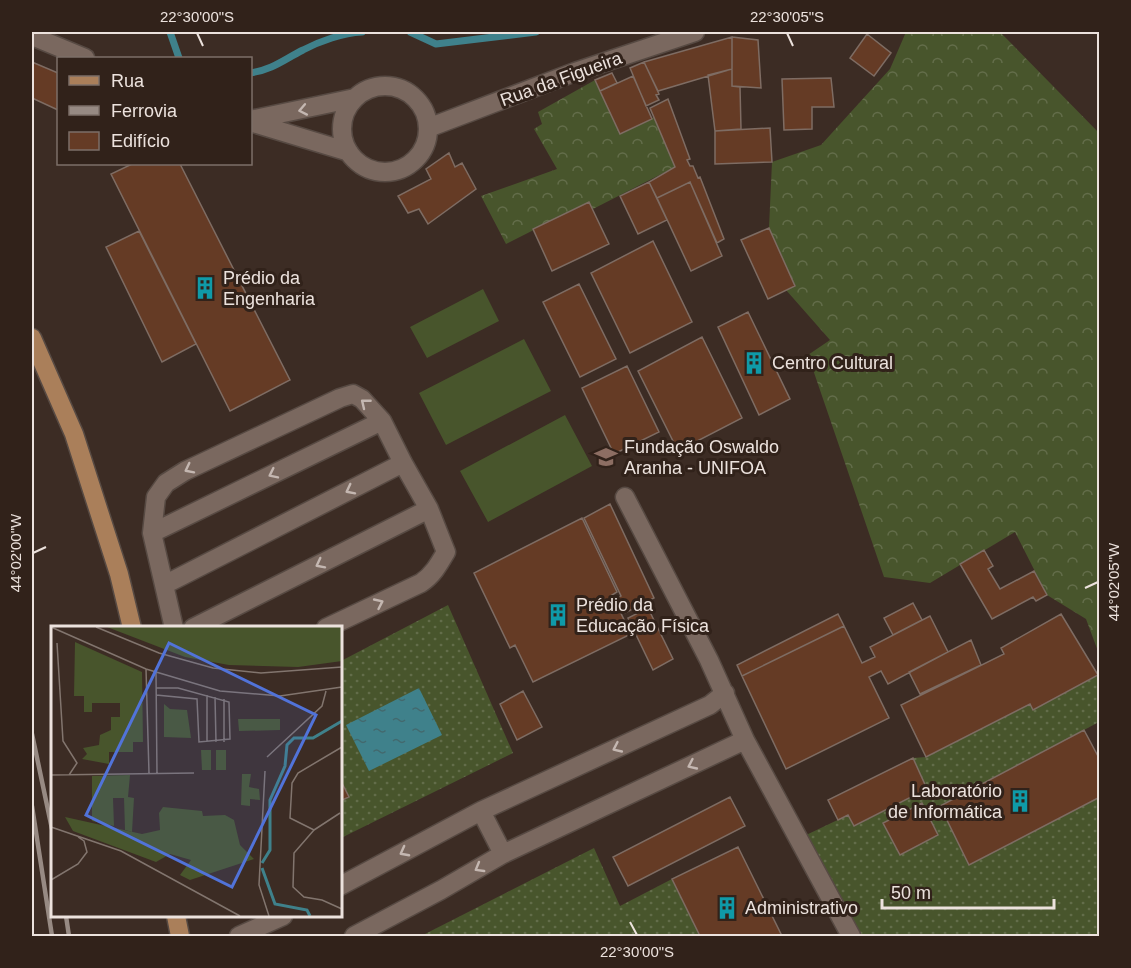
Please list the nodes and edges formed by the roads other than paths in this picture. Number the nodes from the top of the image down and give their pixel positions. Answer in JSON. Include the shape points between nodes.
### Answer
{"nodes":[{"id":1,"x":695,"y":32,"type":"edge"},
{"id":2,"x":32,"y":36,"type":"edge"},
{"id":3,"x":83,"y":57,"type":"edge"},
{"id":4,"x":355,"y":98,"type":"junction"},
{"id":5,"x":252,"y":121,"type":"edge"},
{"id":6,"x":252,"y":122,"type":"edge"},
{"id":7,"x":428,"y":128,"type":"junction"},
{"id":8,"x":349,"y":152,"type":"junction"},
{"id":9,"x":32,"y":338,"type":"edge"},
{"id":10,"x":382,"y":421,"type":"junction"},
{"id":11,"x":403,"y":463,"type":"junction"},
{"id":12,"x":625,"y":497,"type":"dead end"},
{"id":13,"x":429,"y":509,"type":"junction"},
{"id":14,"x":152,"y":533,"type":"junction"},
{"id":15,"x":164,"y":585,"type":"junction"},
{"id":16,"x":132,"y":626,"type":"edge"},
{"id":17,"x":174,"y":626,"type":"edge"},
{"id":18,"x":195,"y":626,"type":"edge"},
{"id":19,"x":328,"y":626,"type":"edge"},
{"id":20,"x":725,"y":693,"type":"junction"},
{"id":21,"x":745,"y":740,"type":"junction"},
{"id":22,"x":482,"y":812,"type":"junction"},
{"id":23,"x":503,"y":854,"type":"junction"},
{"id":24,"x":342,"y":885,"type":"edge"},
{"id":25,"x":177,"y":917,"type":"edge"},
{"id":26,"x":275,"y":917,"type":"edge"},
{"id":27,"x":180,"y":936,"type":"edge"},
{"id":28,"x":239,"y":936,"type":"edge"},
{"id":29,"x":354,"y":936,"type":"edge"},
{"id":30,"x":851,"y":936,"type":"edge"}],
"edges":[{"from":1,"to":7,"type":"street","name":"Rua da Figueira"},
{"from":2,"to":3,"type":"street"},
{"from":4,"to":5,"type":"street","one_way":true},
{"from":4,"to":7,"type":"street","via":[[377,86],[401,89],[420,105]]},
{"from":4,"to":8,"type":"street","via":[[343,118],[344,142]]},
{"from":6,"to":8,"type":"street"},
{"from":7,"to":8,"type":"street","via":[[420,154],[398,170],[371,169]]},
{"from":9,"to":16,"type":"main road","via":[[74,434]]},
{"from":10,"to":11,"type":"street"},
{"from":10,"to":14,"type":"street","one_way":true},
{"from":10,"to":14,"type":"street","one_way":true,"via":[[353,394],[185,471],[166,483],[156,497]]},
{"from":11,"to":13,"type":"street"},
{"from":11,"to":15,"type":"street","one_way":true},
{"from":12,"to":20,"type":"street"},
{"from":13,"to":18,"type":"street","one_way":true},
{"from":19,"to":13,"type":"street","one_way":true,"via":[[428,578],[438,567],[446,552]]},
{"from":14,"to":15,"type":"street"},
{"from":15,"to":17,"type":"street"},
{"from":20,"to":21,"type":"street"},
{"from":20,"to":22,"type":"street","one_way":true,"via":[[710,705]]},
{"from":21,"to":23,"type":"street","one_way":true},
{"from":21,"to":30,"type":"street"},
{"from":22,"to":23,"type":"street"},
{"from":22,"to":24,"type":"street","one_way":true},
{"from":23,"to":29,"type":"street","one_way":true},
{"from":25,"to":27,"type":"main road"},
{"from":26,"to":28,"type":"street"}]}
